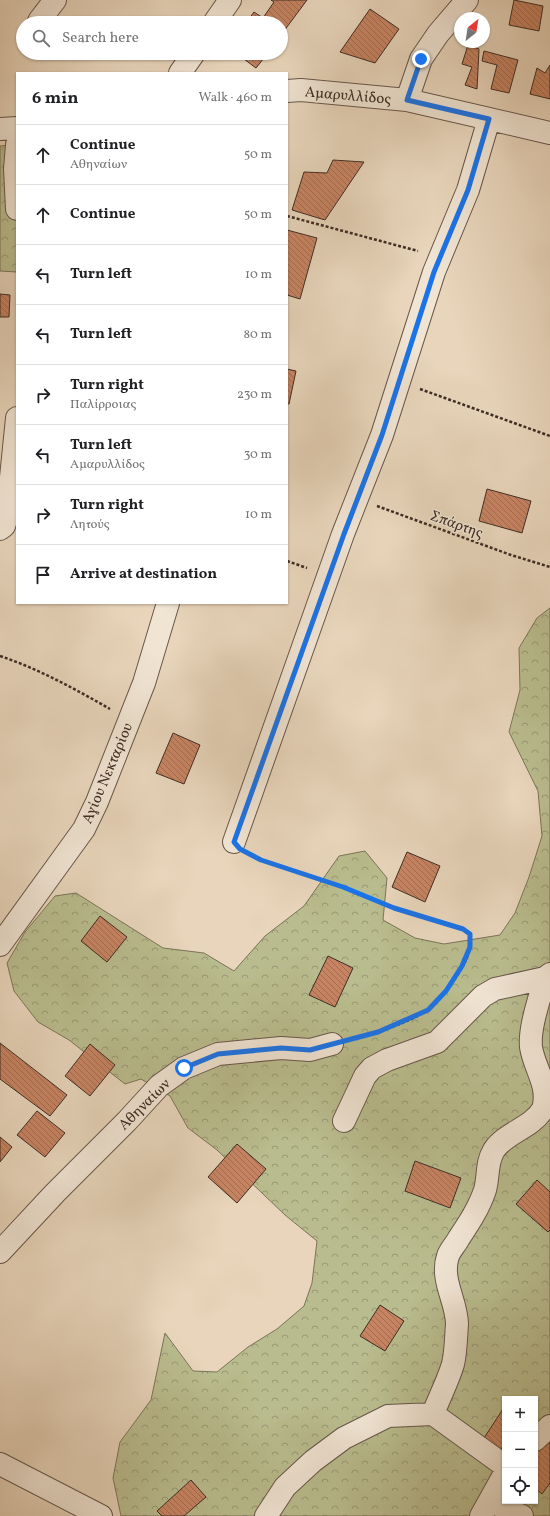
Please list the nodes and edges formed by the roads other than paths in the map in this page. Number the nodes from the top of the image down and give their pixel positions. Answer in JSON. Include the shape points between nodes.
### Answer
{"nodes":[{"id":1,"x":55,"y":0,"type":"edge"},
{"id":2,"x":230,"y":0,"type":"edge"},
{"id":3,"x":467,"y":0,"type":"edge"},
{"id":4,"x":43,"y":16,"type":"edge"},
{"id":5,"x":219,"y":16,"type":"edge"},
{"id":6,"x":189,"y":60,"type":"edge"},
{"id":7,"x":181,"y":72,"type":"edge"},
{"id":8,"x":288,"y":91,"type":"edge"},
{"id":9,"x":407,"y":100,"type":"junction"},
{"id":10,"x":489,"y":119,"type":"junction"},
{"id":11,"x":16,"y":128,"type":"edge"},
{"id":12,"x":0,"y":129,"type":"edge"},
{"id":13,"x":550,"y":133,"type":"edge"},
{"id":14,"x":16,"y":157,"type":"edge"},
{"id":15,"x":16,"y":189,"type":"edge"},
{"id":16,"x":16,"y":423,"type":"edge"},
{"id":17,"x":6,"y":475,"type":"edge"},
{"id":18,"x":0,"y":529,"type":"edge"},
{"id":19,"x":168,"y":604,"type":"edge"},
{"id":20,"x":234,"y":842,"type":"road end"},
{"id":21,"x":0,"y":945,"type":"edge"},
{"id":22,"x":548,"y":976,"type":"edge"},
{"id":23,"x":332,"y":1044,"type":"road end"},
{"id":24,"x":344,"y":1121,"type":"dead end"},
{"id":25,"x":0,"y":1252,"type":"edge"},
{"id":26,"x":433,"y":1414,"type":"junction"},
{"id":27,"x":550,"y":1426,"type":"edge"},
{"id":28,"x":538,"y":1437,"type":"edge"},
{"id":29,"x":0,"y":1464,"type":"edge"},
{"id":30,"x":502,"y":1464,"type":"edge"},
{"id":31,"x":502,"y":1479,"type":"edge"},
{"id":32,"x":486,"y":1508,"type":"edge"},
{"id":33,"x":101,"y":1516,"type":"edge"},
{"id":34,"x":266,"y":1516,"type":"edge"},
{"id":35,"x":522,"y":1516,"type":"edge"}],
"edges":[{"from":1,"to":4,"type":"street"},
{"from":2,"to":5,"type":"street"},
{"from":3,"to":9,"type":"street","via":[[421,59]]},
{"from":6,"to":7,"type":"street"},
{"from":8,"to":9,"type":"street","name":"Αμαρυλλίδος"},
{"from":9,"to":10,"type":"street","name":"Αμαρυλλίδος"},
{"from":10,"to":13,"type":"street","name":"Αμαρυλλίδος"},
{"from":10,"to":20,"type":"street","via":[[468,190],[440,257],[382,435]]},
{"from":11,"to":12,"type":"street"},
{"from":14,"to":15,"type":"street"},
{"from":16,"to":17,"type":"street"},
{"from":17,"to":18,"type":"street","via":[[7,517]]},
{"from":19,"to":21,"type":"street","name":"Αγίου Νεκταρίου","via":[[144,683],[112,769],[84,829]]},
{"from":22,"to":24,"type":"street","via":[[495,989],[483,996],[437,1042],[372,1068],[365,1076]]},
{"from":22,"to":26,"type":"street","via":[[531,1036],[531,1048],[548,1091],[543,1109],[530,1123],[516,1130],[495,1148],[488,1162],[485,1189],[474,1214],[448,1255],[446,1276],[457,1323],[453,1363]]},
{"from":23,"to":25,"type":"street","name":"Αθηναίων","via":[[310,1050],[281,1048],[218,1054],[184,1068],[159,1086]]},
{"from":26,"to":30,"type":"street"},
{"from":26,"to":34,"type":"street","via":[[388,1416],[344,1438],[313,1461],[285,1487]]},
{"from":27,"to":28,"type":"street"},
{"from":29,"to":33,"type":"street"},
{"from":31,"to":32,"type":"street"},
{"from":32,"to":35,"type":"street"}]}
